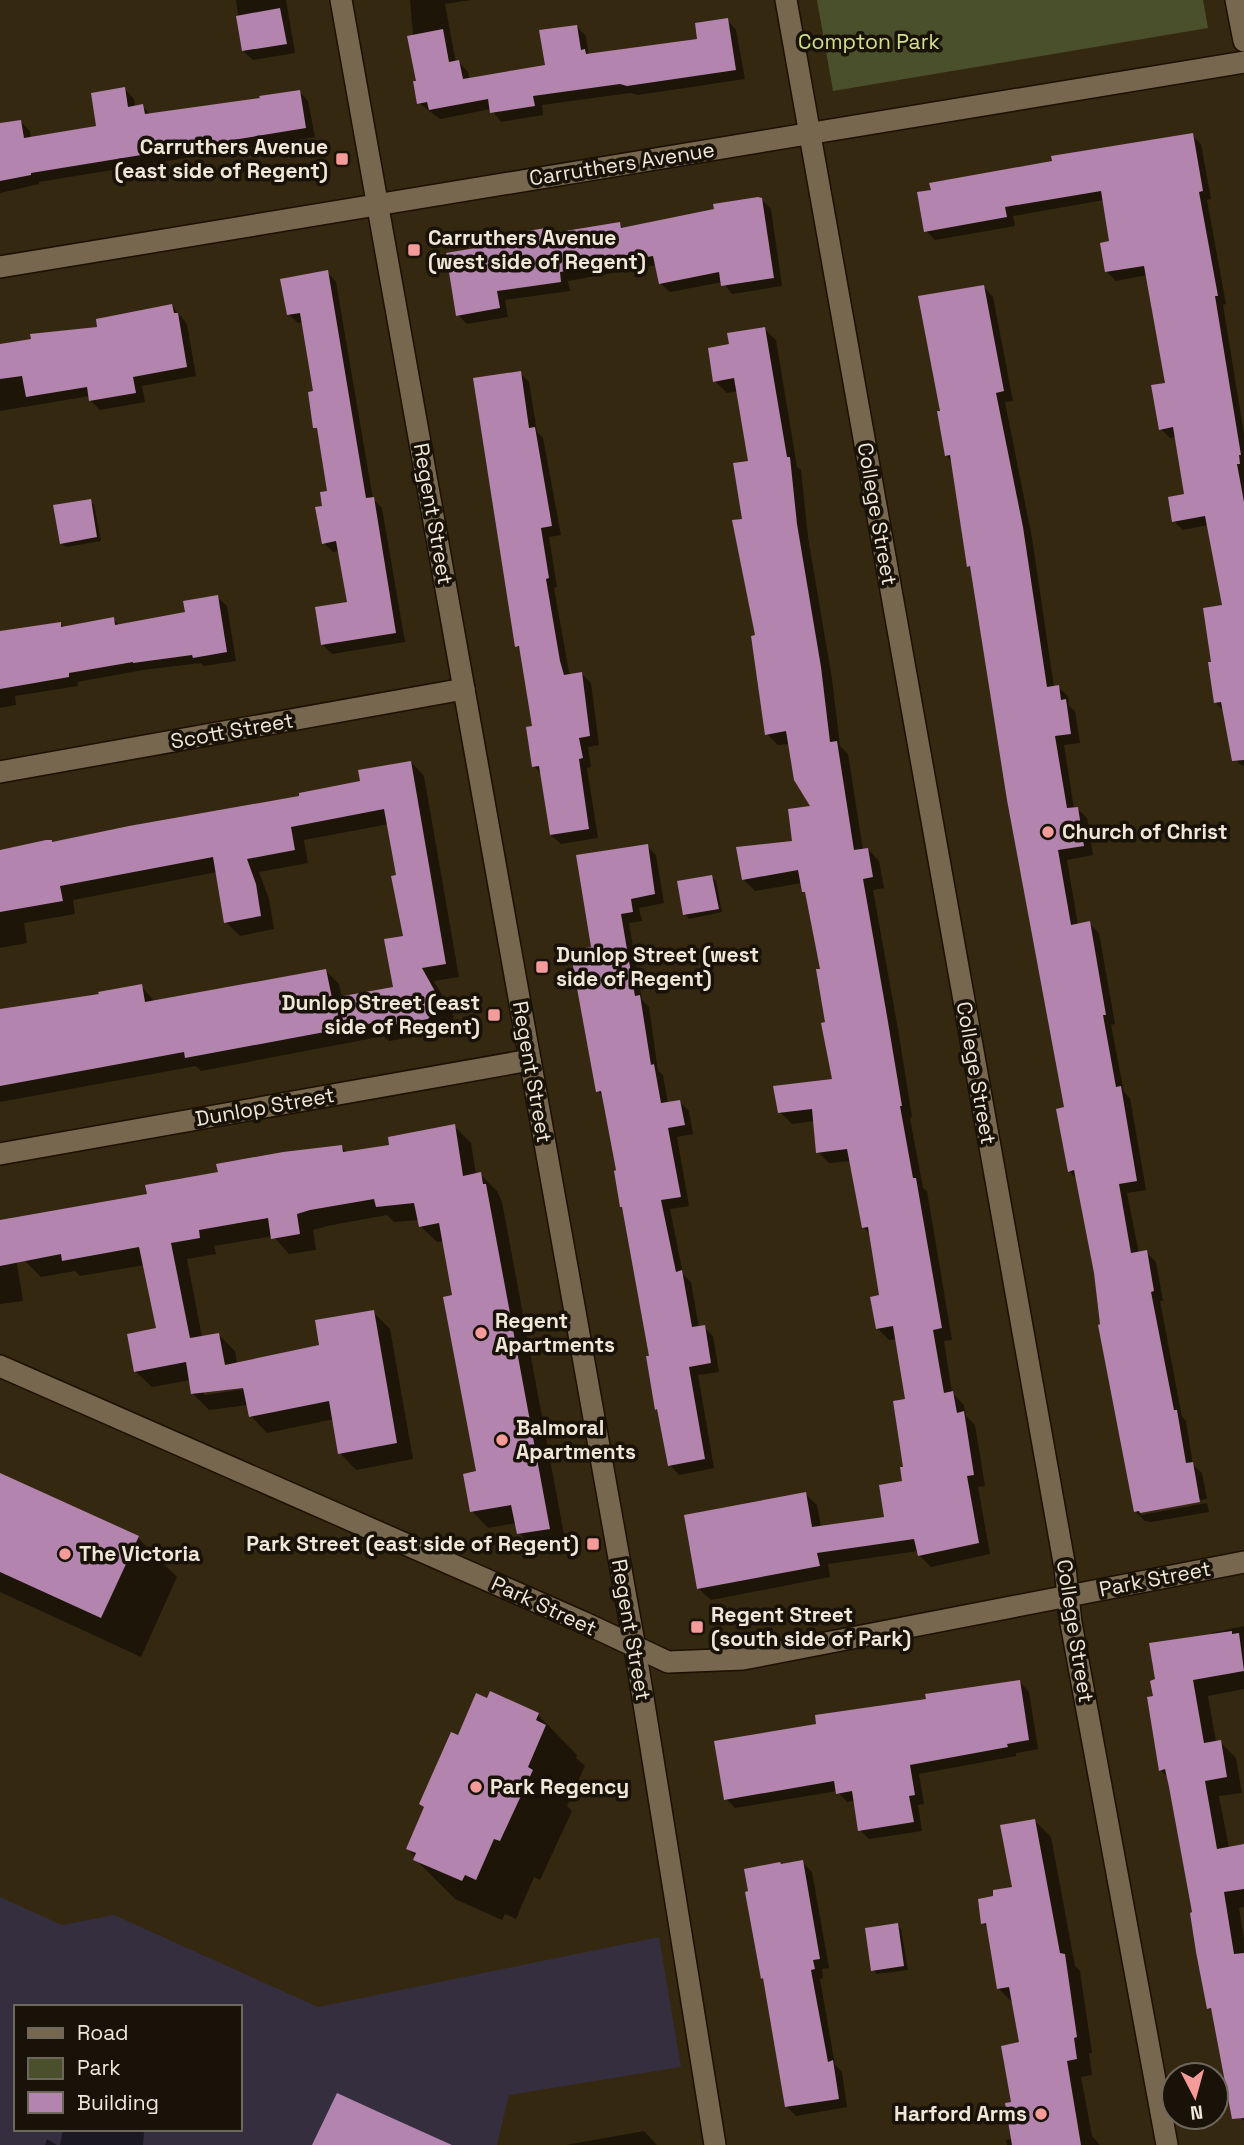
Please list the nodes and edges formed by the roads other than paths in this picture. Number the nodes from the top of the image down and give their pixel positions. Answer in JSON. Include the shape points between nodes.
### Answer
{"nodes":[{"id":1,"x":341,"y":0,"type":"edge"},
{"id":2,"x":786,"y":0,"type":"edge"},
{"id":3,"x":1236,"y":0,"type":"edge"},
{"id":4,"x":1244,"y":41,"type":"edge"},
{"id":5,"x":1244,"y":62,"type":"edge"},
{"id":6,"x":809,"y":134,"type":"junction"},
{"id":7,"x":378,"y":205,"type":"junction"},
{"id":8,"x":0,"y":267,"type":"edge"},
{"id":9,"x":464,"y":689,"type":"junction"},
{"id":10,"x":0,"y":772,"type":"edge"},
{"id":11,"x":530,"y":1060,"type":"junction"},
{"id":12,"x":0,"y":1154,"type":"edge"},
{"id":13,"x":0,"y":1366,"type":"edge"},
{"id":14,"x":1244,"y":1562,"type":"edge"},
{"id":15,"x":1068,"y":1596,"type":"junction"},
{"id":16,"x":635,"y":1648,"type":"junction"},
{"id":17,"x":715,"y":2145,"type":"edge"},
{"id":18,"x":1167,"y":2145,"type":"edge"}],
"edges":[{"from":1,"to":7,"type":"street","name":"Regent Street"},
{"from":2,"to":6,"type":"street","name":"College Street"},
{"from":3,"to":4,"type":"street"},
{"from":5,"to":6,"type":"street","name":"Carruthers Avenue"},
{"from":6,"to":7,"type":"street","name":"Carruthers Avenue"},
{"from":6,"to":15,"type":"street","name":"College Street"},
{"from":7,"to":8,"type":"street","name":"Carruthers Avenue"},
{"from":7,"to":9,"type":"street","name":"Regent Street"},
{"from":9,"to":10,"type":"street","name":"Scott Street"},
{"from":9,"to":11,"type":"street","name":"Regent Street"},
{"from":11,"to":12,"type":"street","name":"Dunlop Street"},
{"from":11,"to":16,"type":"street","name":"Regent Street"},
{"from":13,"to":16,"type":"street","name":"Park Street"},
{"from":14,"to":15,"type":"street","name":"Park Street"},
{"from":15,"to":16,"type":"street","name":"Park Street","via":[[743,1659],[668,1662]]},
{"from":15,"to":18,"type":"street","name":"College Street"},
{"from":16,"to":17,"type":"street","name":"Regent Street"}]}
